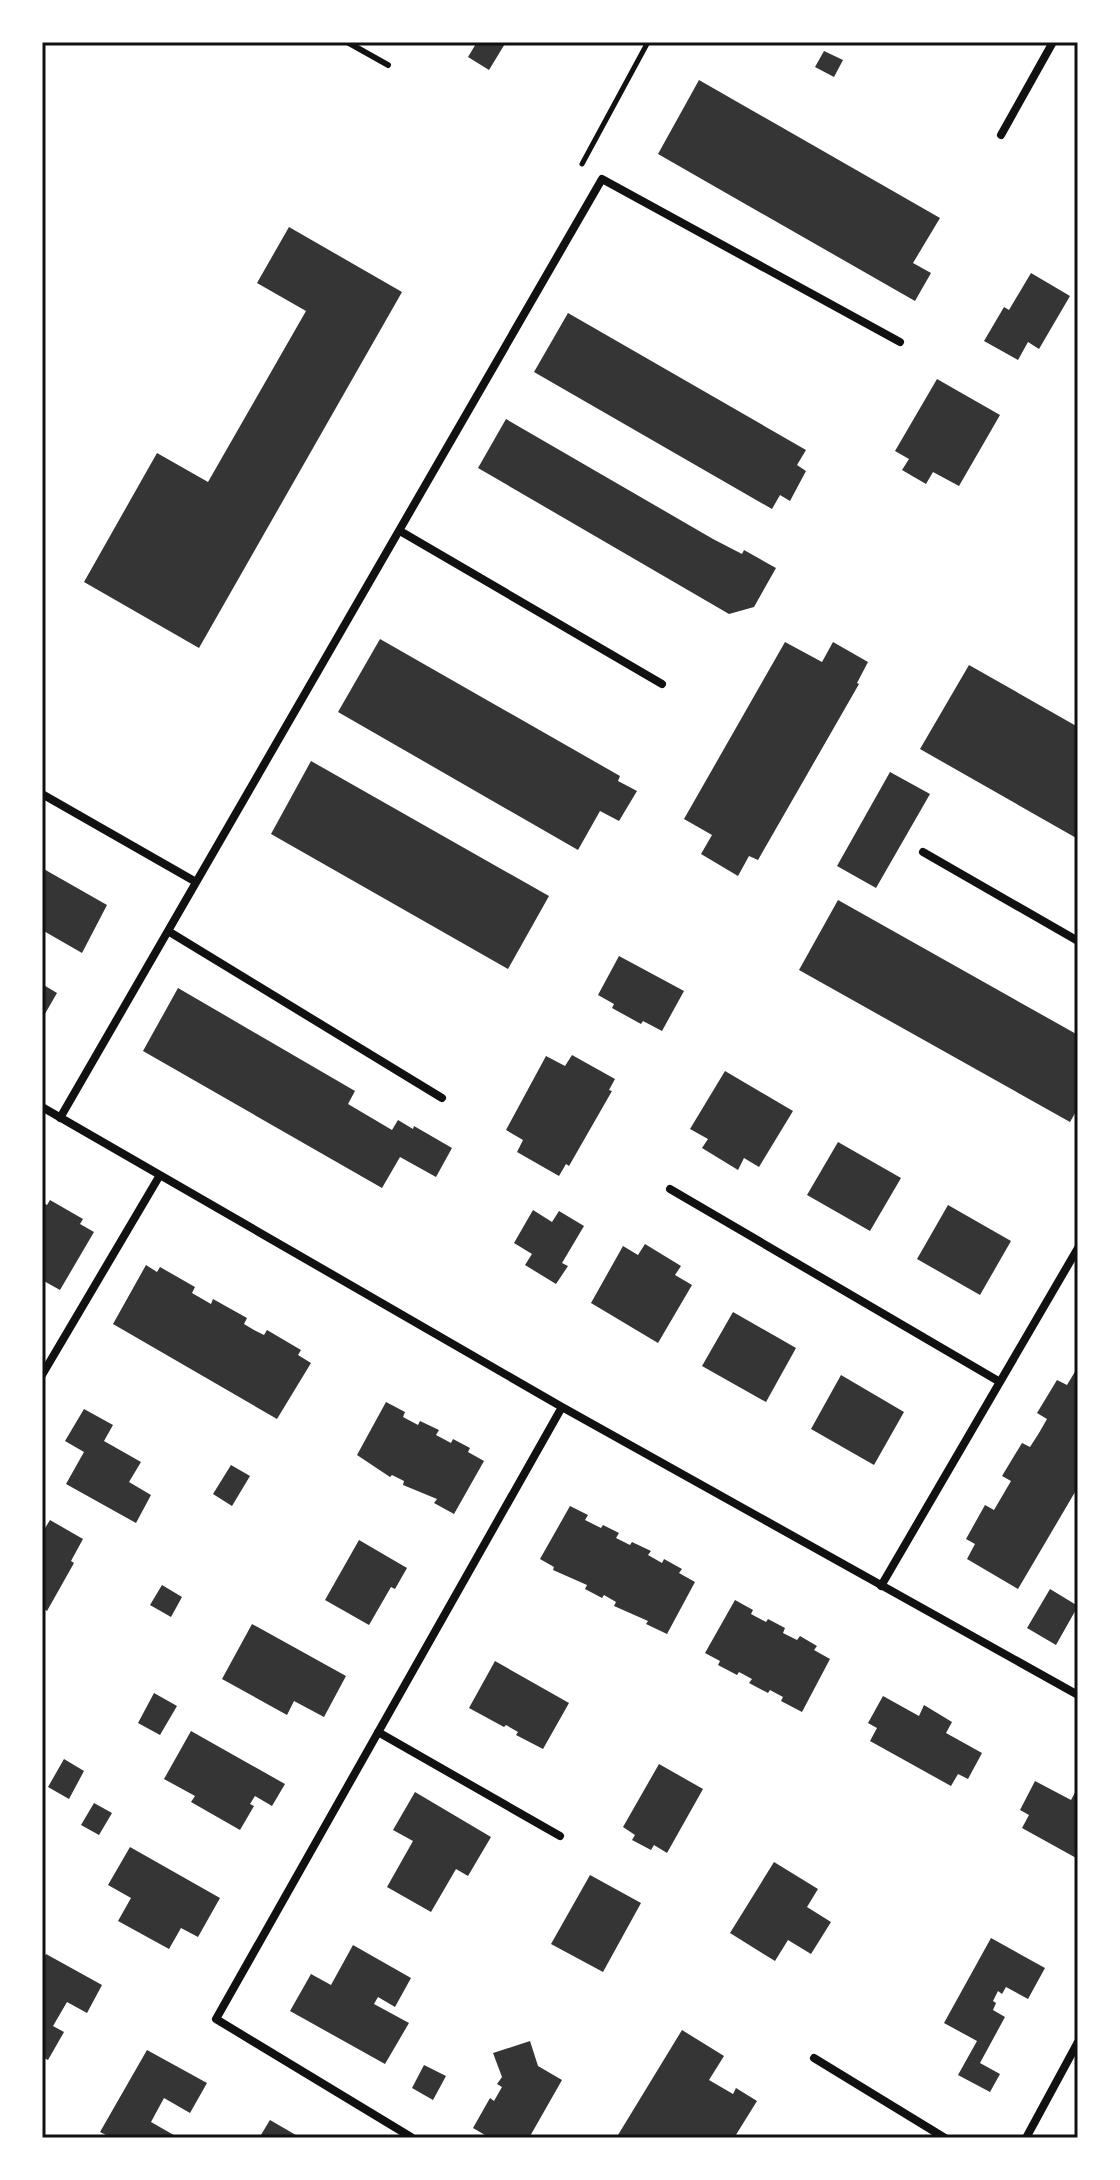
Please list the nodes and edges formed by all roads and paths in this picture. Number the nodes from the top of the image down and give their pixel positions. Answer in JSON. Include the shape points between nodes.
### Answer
{"nodes":[{"id":1,"x":347,"y":42,"type":"edge"},
{"id":2,"x":648,"y":42,"type":"edge"},
{"id":3,"x":1053,"y":42,"type":"edge"},
{"id":4,"x":388,"y":65,"type":"dead end"},
{"id":5,"x":1001,"y":135,"type":"dead end"},
{"id":6,"x":602,"y":179,"type":"junction"},
{"id":7,"x":900,"y":342,"type":"dead end"},
{"id":8,"x":400,"y":531,"type":"junction"},
{"id":9,"x":662,"y":684,"type":"dead end"},
{"id":10,"x":42,"y":794,"type":"edge"},
{"id":11,"x":923,"y":852,"type":"dead end"},
{"id":12,"x":196,"y":882,"type":"junction"},
{"id":13,"x":168,"y":931,"type":"junction"},
{"id":14,"x":1078,"y":941,"type":"edge"},
{"id":15,"x":442,"y":1098,"type":"dead end"},
{"id":16,"x":42,"y":1107,"type":"edge"},
{"id":17,"x":60,"y":1118,"type":"junction"},
{"id":18,"x":160,"y":1175,"type":"junction"},
{"id":19,"x":670,"y":1189,"type":"dead end"},
{"id":20,"x":1078,"y":1248,"type":"edge"},
{"id":21,"x":42,"y":1375,"type":"edge"},
{"id":22,"x":1000,"y":1382,"type":"junction"},
{"id":23,"x":562,"y":1407,"type":"junction"},
{"id":24,"x":881,"y":1586,"type":"junction"},
{"id":25,"x":1078,"y":1695,"type":"edge"},
{"id":26,"x":378,"y":1732,"type":"junction"},
{"id":27,"x":560,"y":1836,"type":"dead end"},
{"id":28,"x":1078,"y":2042,"type":"edge"},
{"id":29,"x":814,"y":2058,"type":"dead end"},
{"id":30,"x":411,"y":2137,"type":"edge"},
{"id":31,"x":945,"y":2138,"type":"edge"},
{"id":32,"x":1026,"y":2138,"type":"edge"}],
"edges":[{"from":1,"to":4,"type":"lane"},
{"from":2,"to":6,"type":"path","via":[[580,167]]},
{"from":3,"to":5,"type":"street"},
{"from":6,"to":7,"type":"street"},
{"from":6,"to":8,"type":"street"},
{"from":8,"to":9,"type":"street"},
{"from":8,"to":12,"type":"street"},
{"from":10,"to":12,"type":"street"},
{"from":11,"to":14,"type":"street"},
{"from":12,"to":13,"type":"street"},
{"from":13,"to":15,"type":"street"},
{"from":13,"to":17,"type":"street"},
{"from":16,"to":17,"type":"street"},
{"from":17,"to":18,"type":"street"},
{"from":18,"to":21,"type":"street"},
{"from":18,"to":23,"type":"street"},
{"from":19,"to":22,"type":"street"},
{"from":20,"to":22,"type":"street"},
{"from":22,"to":24,"type":"street"},
{"from":23,"to":24,"type":"street"},
{"from":23,"to":26,"type":"street"},
{"from":24,"to":25,"type":"street"},
{"from":26,"to":27,"type":"street"},
{"from":26,"to":30,"type":"street","via":[[216,2019]]},
{"from":28,"to":32,"type":"street"},
{"from":29,"to":31,"type":"street"}]}
